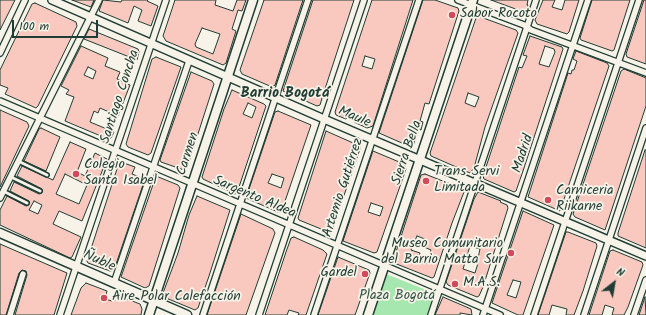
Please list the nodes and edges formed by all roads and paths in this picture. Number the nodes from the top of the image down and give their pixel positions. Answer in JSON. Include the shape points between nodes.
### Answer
{"nodes":[{"id":1,"x":25,"y":0,"type":"edge"},
{"id":2,"x":52,"y":0,"type":"edge"},
{"id":3,"x":99,"y":0,"type":"edge"},
{"id":4,"x":166,"y":0,"type":"edge"},
{"id":5,"x":253,"y":0,"type":"edge"},
{"id":6,"x":308,"y":0,"type":"edge"},
{"id":7,"x":364,"y":0,"type":"edge"},
{"id":8,"x":419,"y":0,"type":"edge"},
{"id":9,"x":458,"y":0,"type":"edge"},
{"id":10,"x":536,"y":0,"type":"edge"},
{"id":11,"x":588,"y":0,"type":"edge"},
{"id":12,"x":639,"y":0,"type":"edge"},
{"id":13,"x":472,"y":2,"type":"edge"},
{"id":14,"x":90,"y":16,"type":"junction"},
{"id":15,"x":527,"y":27,"type":"junction"},
{"id":16,"x":151,"y":44,"type":"junction"},
{"id":17,"x":573,"y":45,"type":"junction"},
{"id":18,"x":0,"y":53,"type":"edge"},
{"id":19,"x":189,"y":61,"type":"junction"},
{"id":20,"x":618,"y":62,"type":"junction"},
{"id":21,"x":646,"y":73,"type":"edge"},
{"id":22,"x":228,"y":77,"type":"junction"},
{"id":23,"x":276,"y":98,"type":"junction"},
{"id":24,"x":0,"y":101,"type":"edge"},
{"id":25,"x":39,"y":118,"type":"junction"},
{"id":26,"x":324,"y":119,"type":"junction"},
{"id":27,"x":646,"y":128,"type":"edge"},
{"id":28,"x":372,"y":140,"type":"junction"},
{"id":29,"x":116,"y":151,"type":"junction"},
{"id":30,"x":420,"y":160,"type":"junction"},
{"id":31,"x":18,"y":161,"type":"junction"},
{"id":32,"x":153,"y":167,"type":"junction"},
{"id":33,"x":47,"y":175,"type":"dead end"},
{"id":34,"x":11,"y":177,"type":"junction"},
{"id":35,"x":475,"y":183,"type":"junction"},
{"id":36,"x":192,"y":184,"type":"junction"},
{"id":37,"x":3,"y":191,"type":"junction"},
{"id":38,"x":40,"y":191,"type":"dead end"},
{"id":39,"x":0,"y":198,"type":"edge"},
{"id":40,"x":27,"y":203,"type":"dead end"},
{"id":41,"x":521,"y":203,"type":"junction"},
{"id":42,"x":239,"y":204,"type":"junction"},
{"id":43,"x":565,"y":221,"type":"junction"},
{"id":44,"x":289,"y":225,"type":"junction"},
{"id":45,"x":0,"y":233,"type":"edge"},
{"id":46,"x":609,"y":240,"type":"junction"},
{"id":47,"x":337,"y":246,"type":"junction"},
{"id":48,"x":646,"y":256,"type":"edge"},
{"id":49,"x":384,"y":266,"type":"junction"},
{"id":50,"x":77,"y":267,"type":"junction"},
{"id":51,"x":23,"y":274,"type":"dead end"},
{"id":52,"x":646,"y":280,"type":"edge"},
{"id":53,"x":114,"y":283,"type":"junction"},
{"id":54,"x":440,"y":289,"type":"junction"},
{"id":55,"x":153,"y":300,"type":"junction"},
{"id":56,"x":485,"y":309,"type":"junction"},
{"id":57,"x":10,"y":315,"type":"edge"},
{"id":58,"x":60,"y":315,"type":"edge"},
{"id":59,"x":149,"y":315,"type":"edge"},
{"id":60,"x":187,"y":315,"type":"edge"},
{"id":61,"x":203,"y":315,"type":"edge"},
{"id":62,"x":259,"y":315,"type":"edge"},
{"id":63,"x":314,"y":315,"type":"edge"},
{"id":64,"x":368,"y":315,"type":"edge"},
{"id":65,"x":431,"y":315,"type":"edge"},
{"id":66,"x":483,"y":315,"type":"edge"},
{"id":67,"x":500,"y":315,"type":"edge"},
{"id":68,"x":534,"y":315,"type":"edge"},
{"id":69,"x":584,"y":315,"type":"edge"},
{"id":70,"x":634,"y":315,"type":"edge"}],
"edges":[{"from":1,"to":18,"type":"street"},
{"from":2,"to":14,"type":"street","name":"Maule"},
{"from":3,"to":14,"type":"street"},
{"from":4,"to":16,"type":"street","name":"Santiago Concha"},
{"from":5,"to":22,"type":"main road","name":"Carmen"},
{"from":6,"to":23,"type":"street"},
{"from":7,"to":26,"type":"street"},
{"from":8,"to":28,"type":"street","name":"Artemio Gutiérrez"},
{"from":9,"to":13,"type":"street"},
{"from":10,"to":15,"type":"street"},
{"from":11,"to":17,"type":"street","name":"Madrid"},
{"from":12,"to":20,"type":"street"},
{"from":13,"to":15,"type":"street"},
{"from":13,"to":30,"type":"main road","name":"Sierra Bella"},
{"from":14,"to":16,"type":"street","name":"Maule"},
{"from":14,"to":25,"type":"street"},
{"from":15,"to":17,"type":"street"},
{"from":15,"to":35,"type":"street"},
{"from":16,"to":19,"type":"street","name":"Maule"},
{"from":16,"to":29,"type":"street","name":"Santiago Concha"},
{"from":17,"to":20,"type":"street"},
{"from":17,"to":41,"type":"street","name":"Madrid"},
{"from":19,"to":22,"type":"street","name":"Maule"},
{"from":19,"to":32,"type":"street"},
{"from":20,"to":21,"type":"street"},
{"from":20,"to":43,"type":"street"},
{"from":22,"to":23,"type":"street","name":"Maule"},
{"from":22,"to":36,"type":"main road","name":"Carmen"},
{"from":23,"to":26,"type":"street","name":"Maule"},
{"from":23,"to":42,"type":"street"},
{"from":24,"to":25,"type":"street","name":"Sargento Aldea"},
{"from":25,"to":29,"type":"street","name":"Sargento Aldea"},
{"from":25,"to":31,"type":"street"},
{"from":26,"to":28,"type":"street","name":"Maule"},
{"from":26,"to":44,"type":"street"},
{"from":27,"to":46,"type":"street"},
{"from":28,"to":30,"type":"street","name":"Maule"},
{"from":28,"to":47,"type":"street","name":"Artemio Gutiérrez"},
{"from":29,"to":32,"type":"street","name":"Sargento Aldea"},
{"from":29,"to":50,"type":"street","name":"Santiago Concha"},
{"from":30,"to":35,"type":"street","name":"Maule"},
{"from":30,"to":49,"type":"main road","name":"Sierra Bella"},
{"from":31,"to":33,"type":"lane"},
{"from":31,"to":34,"type":"street"},
{"from":32,"to":36,"type":"street","name":"Sargento Aldea"},
{"from":32,"to":53,"type":"street"},
{"from":34,"to":37,"type":"street"},
{"from":34,"to":38,"type":"lane"},
{"from":35,"to":41,"type":"street","name":"Maule"},
{"from":35,"to":54,"type":"street"},
{"from":36,"to":42,"type":"street","name":"Sargento Aldea"},
{"from":36,"to":55,"type":"main road","name":"Carmen"},
{"from":37,"to":39,"type":"street"},
{"from":37,"to":40,"type":"lane"},
{"from":41,"to":43,"type":"street","name":"Maule"},
{"from":41,"to":56,"type":"street","name":"Madrid"},
{"from":42,"to":44,"type":"street","name":"Sargento Aldea"},
{"from":42,"to":61,"type":"street"},
{"from":43,"to":46,"type":"street","name":"Maule"},
{"from":43,"to":68,"type":"street"},
{"from":44,"to":47,"type":"street","name":"Sargento Aldea"},
{"from":44,"to":62,"type":"street"},
{"from":45,"to":50,"type":"main road","name":"Ñuble"},
{"from":46,"to":48,"type":"street","name":"Maule"},
{"from":46,"to":69,"type":"street"},
{"from":47,"to":49,"type":"street","name":"Sargento Aldea"},
{"from":47,"to":63,"type":"street","name":"Artemio Gutiérrez"},
{"from":49,"to":54,"type":"street","name":"Sargento Aldea"},
{"from":49,"to":64,"type":"main road","name":"Sierra Bella"},
{"from":50,"to":53,"type":"main road","name":"Ñuble"},
{"from":50,"to":58,"type":"street","name":"Santiago Concha"},
{"from":51,"to":57,"type":"street"},
{"from":52,"to":70,"type":"street"},
{"from":53,"to":55,"type":"main road","name":"Ñuble"},
{"from":54,"to":56,"type":"street","name":"Sargento Aldea"},
{"from":54,"to":65,"type":"street"},
{"from":55,"to":59,"type":"main road","name":"Carmen"},
{"from":55,"to":60,"type":"main road","name":"Ñuble"},
{"from":56,"to":66,"type":"street","name":"Madrid"},
{"from":56,"to":67,"type":"street","name":"Sargento Aldea"}]}
